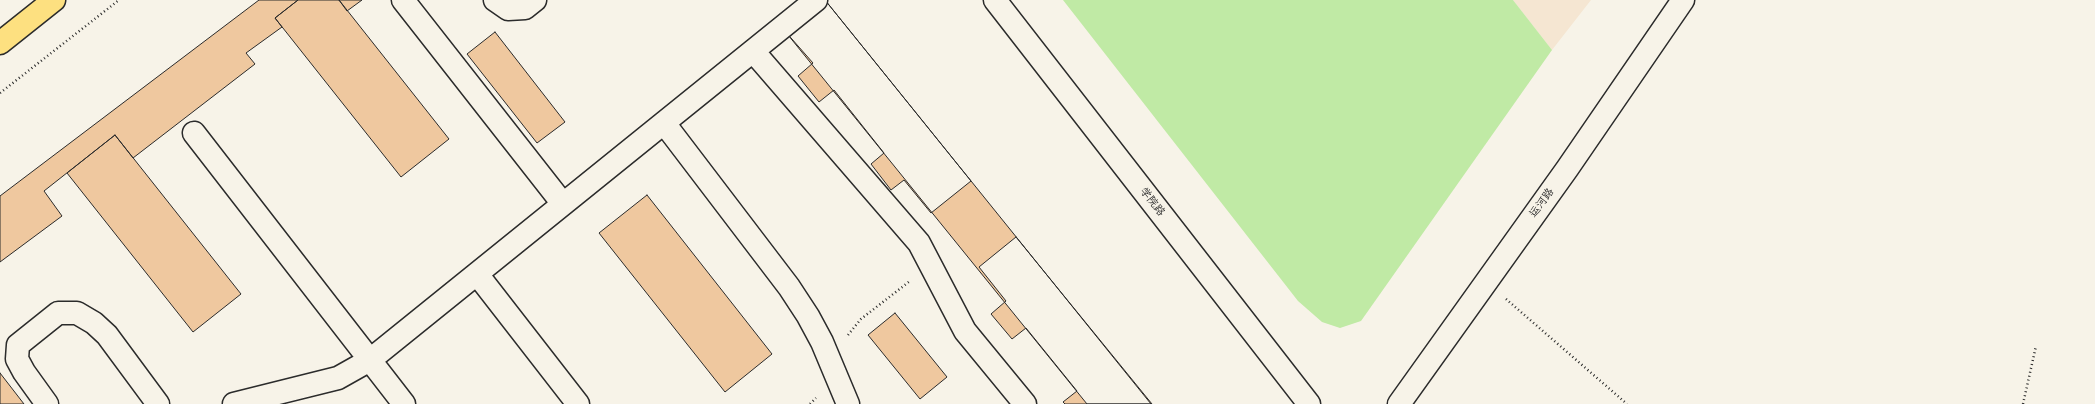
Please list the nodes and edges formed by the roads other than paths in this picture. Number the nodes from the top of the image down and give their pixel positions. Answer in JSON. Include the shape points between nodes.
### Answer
{"nodes":[{"id":1,"x":54,"y":0,"type":"edge"},
{"id":2,"x":403,"y":0,"type":"edge"},
{"id":3,"x":495,"y":0,"type":"edge"},
{"id":4,"x":535,"y":0,"type":"edge"},
{"id":5,"x":816,"y":0,"type":"edge"},
{"id":6,"x":995,"y":0,"type":"edge"},
{"id":7,"x":1683,"y":0,"type":"edge"},
{"id":8,"x":0,"y":43,"type":"edge"},
{"id":9,"x":753,"y":51,"type":"junction"},
{"id":10,"x":664,"y":123,"type":"junction"},
{"id":11,"x":194,"y":133,"type":"dead end"},
{"id":12,"x":564,"y":204,"type":"junction"},
{"id":13,"x":477,"y":274,"type":"junction"},
{"id":14,"x":370,"y":360,"type":"junction"},
{"id":15,"x":47,"y":404,"type":"edge"},
{"id":16,"x":158,"y":404,"type":"edge"},
{"id":17,"x":234,"y":404,"type":"edge"},
{"id":18,"x":404,"y":404,"type":"edge"},
{"id":19,"x":578,"y":404,"type":"edge"},
{"id":20,"x":848,"y":404,"type":"edge"},
{"id":21,"x":1025,"y":404,"type":"edge"},
{"id":22,"x":1309,"y":404,"type":"edge"},
{"id":23,"x":1399,"y":404,"type":"edge"}],
"edges":[{"from":1,"to":8,"type":"main road"},
{"from":2,"to":12,"type":"street"},
{"from":3,"to":4,"type":"street","via":[[508,9],[525,8]]},
{"from":5,"to":9,"type":"street"},
{"from":6,"to":22,"type":"street","name":"学院路"},
{"from":7,"to":23,"type":"street","name":"运河路"},
{"from":9,"to":10,"type":"street"},
{"from":9,"to":21,"type":"street","via":[[919,243],[965,331]]},
{"from":10,"to":12,"type":"street"},
{"from":10,"to":20,"type":"street","via":[[808,316]]},
{"from":11,"to":14,"type":"street"},
{"from":12,"to":13,"type":"street"},
{"from":13,"to":14,"type":"street"},
{"from":13,"to":19,"type":"street"},
{"from":14,"to":17,"type":"street","via":[[338,378]]},
{"from":14,"to":18,"type":"street"},
{"from":15,"to":16,"type":"street","via":[[17,359],[18,345],[58,313],[76,313],[94,323],[107,336]]}]}
